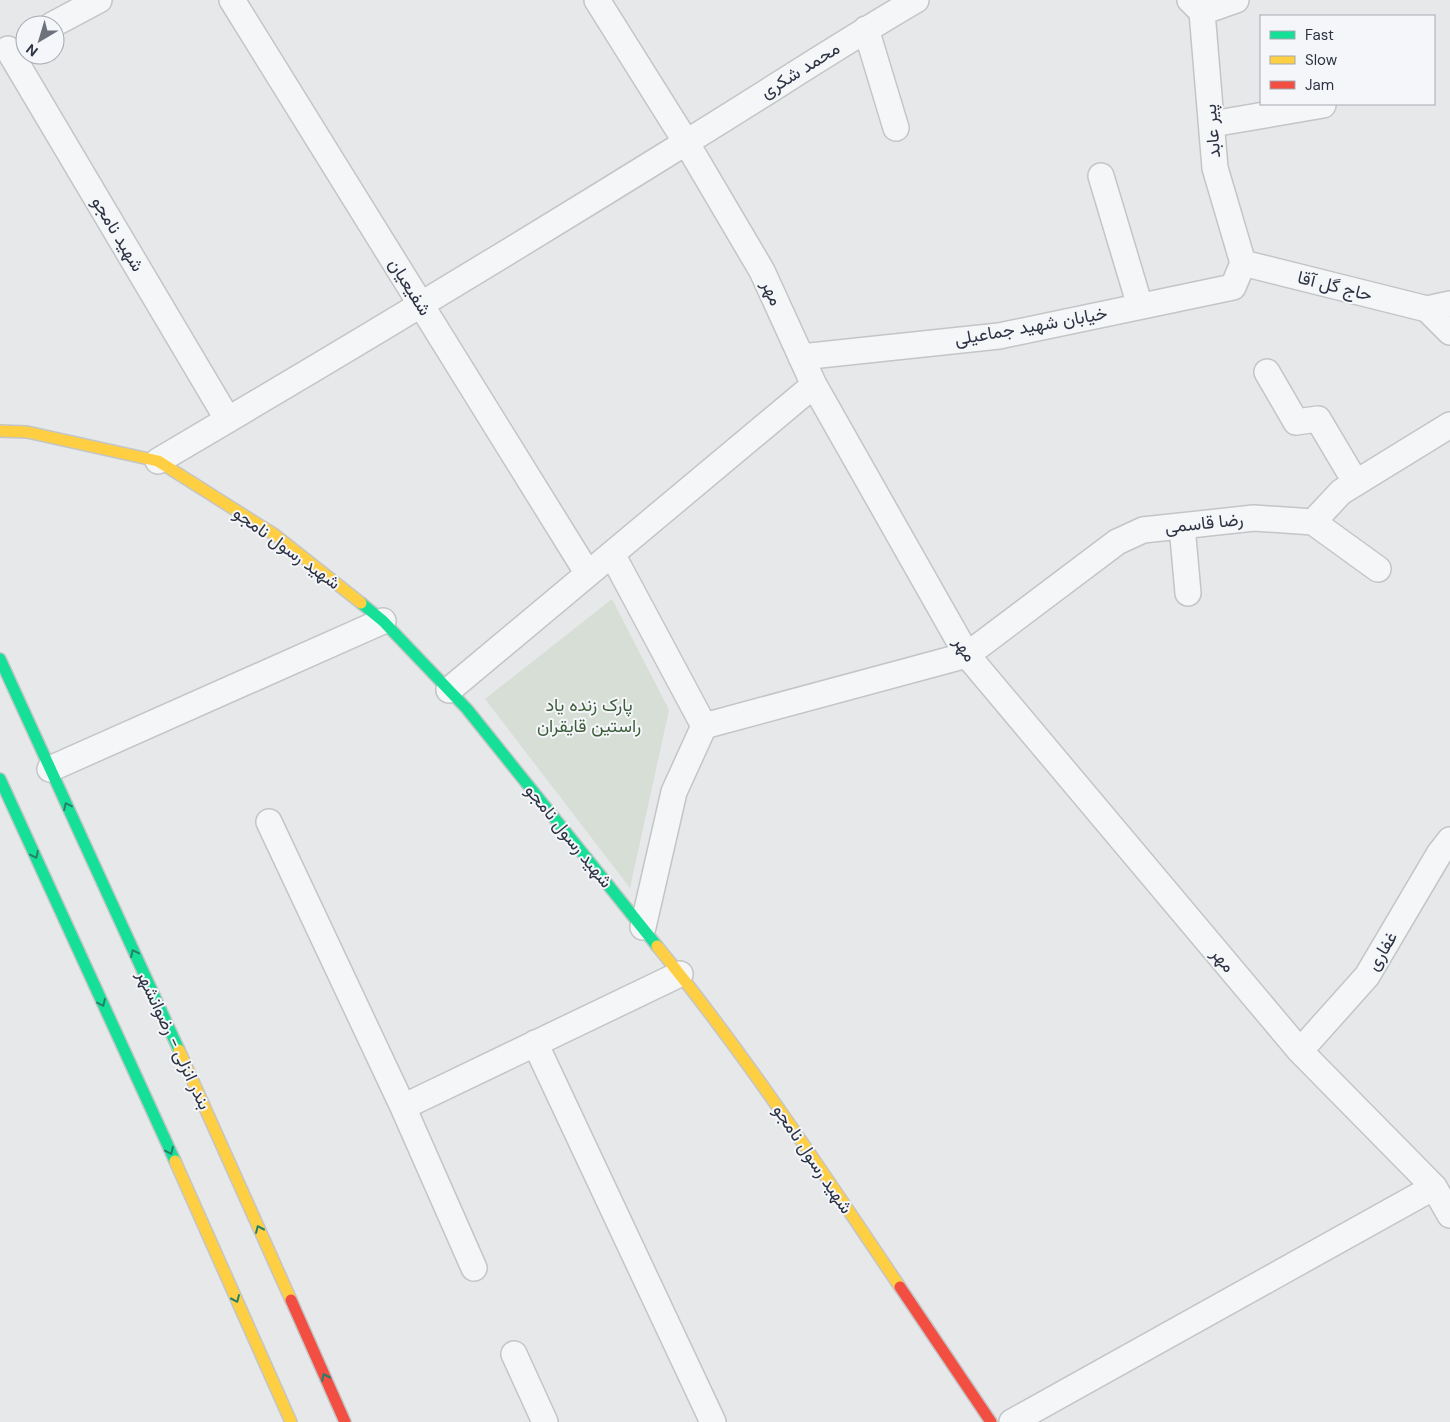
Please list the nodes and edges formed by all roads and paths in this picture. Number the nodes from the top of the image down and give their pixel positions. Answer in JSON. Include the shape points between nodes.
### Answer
{"nodes":[{"id":1,"x":99,"y":0,"type":"edge"},
{"id":2,"x":232,"y":0,"type":"edge"},
{"id":3,"x":597,"y":0,"type":"edge"},
{"id":4,"x":1236,"y":0,"type":"edge"},
{"id":5,"x":910,"y":1,"type":"edge"},
{"id":6,"x":1196,"y":6,"type":"edge"},
{"id":7,"x":65,"y":18,"type":"edge"},
{"id":8,"x":866,"y":29,"type":"junction"},
{"id":9,"x":11,"y":47,"type":"edge"},
{"id":10,"x":1323,"y":105,"type":"dead end"},
{"id":11,"x":1212,"y":124,"type":"junction"},
{"id":12,"x":896,"y":128,"type":"dead end"},
{"id":13,"x":686,"y":142,"type":"junction"},
{"id":14,"x":1101,"y":176,"type":"dead end"},
{"id":15,"x":1243,"y":263,"type":"junction"},
{"id":16,"x":421,"y":304,"type":"junction"},
{"id":17,"x":1140,"y":306,"type":"junction"},
{"id":18,"x":1439,"y":306,"type":"edge"},
{"id":19,"x":1450,"y":332,"type":"edge"},
{"id":20,"x":801,"y":357,"type":"junction"},
{"id":21,"x":1267,"y":372,"type":"dead end"},
{"id":22,"x":814,"y":385,"type":"junction"},
{"id":23,"x":228,"y":420,"type":"junction"},
{"id":24,"x":1450,"y":425,"type":"edge"},
{"id":25,"x":0,"y":431,"type":"edge"},
{"id":26,"x":158,"y":461,"type":"junction"},
{"id":27,"x":1356,"y":484,"type":"junction"},
{"id":28,"x":1314,"y":522,"type":"junction"},
{"id":29,"x":1182,"y":526,"type":"junction"},
{"id":30,"x":612,"y":554,"type":"junction"},
{"id":31,"x":1378,"y":569,"type":"dead end"},
{"id":32,"x":588,"y":574,"type":"junction"},
{"id":33,"x":1188,"y":593,"type":"dead end"},
{"id":34,"x":383,"y":621,"type":"junction"},
{"id":35,"x":967,"y":655,"type":"junction"},
{"id":36,"x":0,"y":660,"type":"edge"},
{"id":37,"x":450,"y":690,"type":"junction"},
{"id":38,"x":704,"y":726,"type":"junction"},
{"id":39,"x":50,"y":768,"type":"junction"},
{"id":40,"x":0,"y":779,"type":"edge"},
{"id":41,"x":269,"y":822,"type":"dead end"},
{"id":42,"x":1450,"y":840,"type":"edge"},
{"id":43,"x":643,"y":927,"type":"junction"},
{"id":44,"x":680,"y":974,"type":"junction"},
{"id":45,"x":535,"y":1043,"type":"junction"},
{"id":46,"x":1300,"y":1052,"type":"junction"},
{"id":47,"x":403,"y":1107,"type":"junction"},
{"id":48,"x":1434,"y":1187,"type":"junction"},
{"id":49,"x":1450,"y":1214,"type":"edge"},
{"id":50,"x":474,"y":1268,"type":"dead end"},
{"id":51,"x":514,"y":1354,"type":"dead end"},
{"id":52,"x":291,"y":1422,"type":"edge"},
{"id":53,"x":345,"y":1422,"type":"edge"},
{"id":54,"x":545,"y":1422,"type":"edge"},
{"id":55,"x":713,"y":1422,"type":"edge"},
{"id":56,"x":991,"y":1422,"type":"edge"},
{"id":57,"x":1012,"y":1422,"type":"edge"}],
"edges":[{"from":1,"to":7,"type":"street"},
{"from":2,"to":16,"type":"street","name":"شفیعیان"},
{"from":3,"to":13,"type":"street","name":"مهر"},
{"from":4,"to":6,"type":"street"},
{"from":5,"to":8,"type":"street","name":"محمد شکری"},
{"from":6,"to":11,"type":"street","name":"پیر عابد"},
{"from":8,"to":12,"type":"street"},
{"from":8,"to":13,"type":"street","name":"محمد شکری"},
{"from":9,"to":23,"type":"street","name":"شهید نامجو"},
{"from":10,"to":11,"type":"street"},
{"from":11,"to":15,"type":"street","name":"پیر عابد","via":[[1215,168]]},
{"from":13,"to":16,"type":"street","name":"محمد شکری"},
{"from":13,"to":20,"type":"street","name":"مهر","via":[[762,271]]},
{"from":14,"to":17,"type":"street"},
{"from":15,"to":17,"type":"street","name":"خیابان شهید جماعیلی","via":[[1233,287]]},
{"from":15,"to":18,"type":"street","name":"حاج گل آقا"},
{"from":16,"to":23,"type":"street","name":"محمد شکری"},
{"from":16,"to":32,"type":"street","name":"شفیعیان"},
{"from":17,"to":20,"type":"street","name":"خیابان شهید جماعیلی","via":[[998,336]]},
{"from":18,"to":19,"type":"street"},
{"from":20,"to":22,"type":"street","name":"مهر"},
{"from":21,"to":27,"type":"street","via":[[1296,422],[1318,419]]},
{"from":22,"to":30,"type":"street"},
{"from":22,"to":35,"type":"street","name":"مهر"},
{"from":23,"to":26,"type":"street","name":"محمد شکری"},
{"from":24,"to":27,"type":"street"},
{"from":25,"to":26,"type":"main road","name":"شهید رسول نامجو","via":[[27,432]]},
{"from":26,"to":34,"type":"main road","name":"شهید رسول نامجو","via":[[275,535]]},
{"from":27,"to":28,"type":"street","via":[[1342,492]]},
{"from":28,"to":29,"type":"street","name":"رضا قاسمی","via":[[1254,518]]},
{"from":28,"to":31,"type":"street"},
{"from":29,"to":33,"type":"street"},
{"from":29,"to":35,"type":"street","name":"رضا قاسمی","via":[[1142,530],[1117,542]]},
{"from":30,"to":32,"type":"street"},
{"from":30,"to":38,"type":"street"},
{"from":32,"to":37,"type":"street"},
{"from":34,"to":37,"type":"main road","name":"شهید رسول نامجو"},
{"from":34,"to":39,"type":"street"},
{"from":35,"to":38,"type":"street"},
{"from":35,"to":46,"type":"street","name":"مهر"},
{"from":36,"to":39,"type":"main road","name":"بندر انزلی - رضوانشهر"},
{"from":37,"to":43,"type":"main road","name":"شهید رسول نامجو"},
{"from":38,"to":43,"type":"street","via":[[674,792]]},
{"from":53,"to":39,"type":"main road","name":"بندر انزلی - رضوانشهر","one_way":true},
{"from":40,"to":52,"type":"main road","one_way":true},
{"from":41,"to":47,"type":"street"},
{"from":42,"to":46,"type":"street","name":"غفاری","via":[[1368,976]]},
{"from":43,"to":44,"type":"main road","name":"شهید رسول نامجو"},
{"from":44,"to":45,"type":"street"},
{"from":44,"to":56,"type":"main road","name":"شهید رسول نامجو","via":[[781,1111]]},
{"from":45,"to":47,"type":"street"},
{"from":45,"to":55,"type":"street"},
{"from":46,"to":48,"type":"street","name":"مهر"},
{"from":47,"to":50,"type":"street"},
{"from":48,"to":49,"type":"street","name":"مهر"},
{"from":48,"to":57,"type":"street"},
{"from":51,"to":54,"type":"street"}]}
